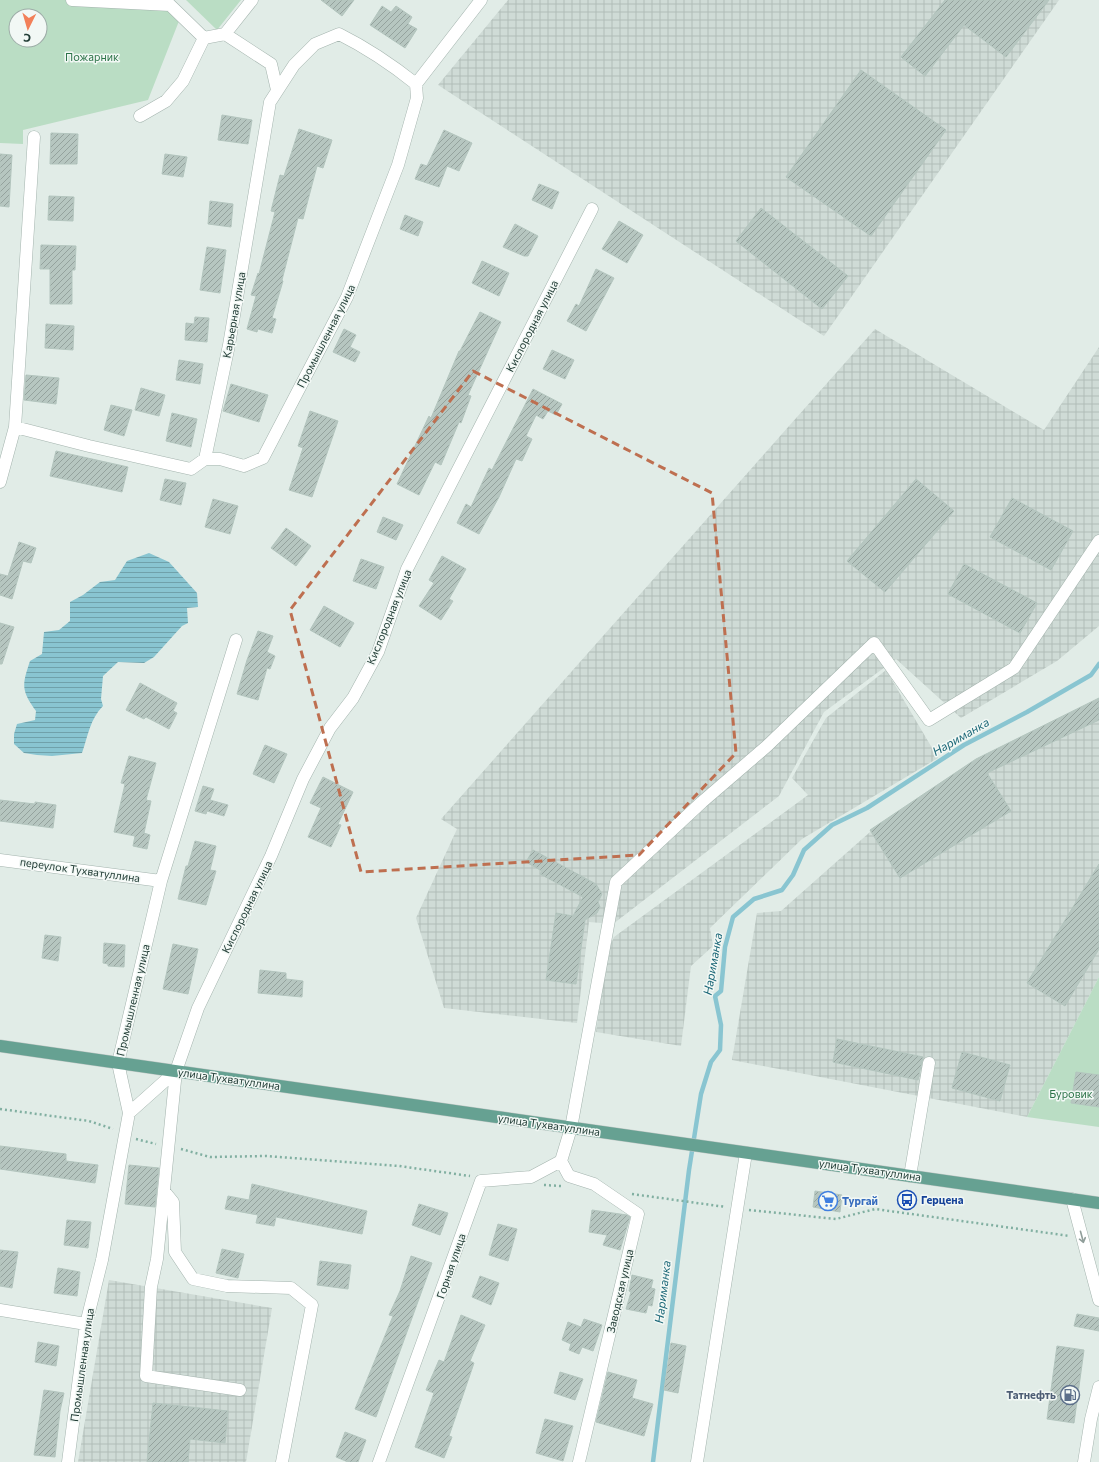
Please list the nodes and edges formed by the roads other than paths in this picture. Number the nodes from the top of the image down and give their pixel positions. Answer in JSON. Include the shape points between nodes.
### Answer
{"nodes":[{"id":1,"x":72,"y":0,"type":"edge"},
{"id":2,"x":252,"y":0,"type":"edge"},
{"id":3,"x":482,"y":0,"type":"edge"},
{"id":4,"x":225,"y":34,"type":"junction"},
{"id":5,"x":204,"y":38,"type":"junction"},
{"id":6,"x":416,"y":84,"type":"junction"},
{"id":7,"x":277,"y":90,"type":"junction"},
{"id":8,"x":140,"y":116,"type":"dead end"},
{"id":9,"x":34,"y":137,"type":"dead end"},
{"id":10,"x":592,"y":210,"type":"dead end"},
{"id":11,"x":15,"y":427,"type":"junction"},
{"id":12,"x":205,"y":459,"type":"junction"},
{"id":13,"x":0,"y":482,"type":"edge"},
{"id":14,"x":1099,"y":541,"type":"edge"},
{"id":15,"x":236,"y":640,"type":"dead end"},
{"id":16,"x":0,"y":860,"type":"edge"},
{"id":17,"x":161,"y":881,"type":"junction"},
{"id":18,"x":0,"y":1046,"type":"edge"},
{"id":19,"x":118,"y":1063,"type":"junction"},
{"id":20,"x":929,"y":1063,"type":"dead end"},
{"id":21,"x":176,"y":1071,"type":"junction"},
{"id":22,"x":129,"y":1113,"type":"junction"},
{"id":23,"x":571,"y":1128,"type":"junction"},
{"id":24,"x":746,"y":1153,"type":"junction"},
{"id":25,"x":561,"y":1161,"type":"junction"},
{"id":26,"x":910,"y":1176,"type":"junction"},
{"id":27,"x":164,"y":1191,"type":"junction"},
{"id":28,"x":1072,"y":1199,"type":"junction"},
{"id":29,"x":1099,"y":1203,"type":"edge"},
{"id":30,"x":1099,"y":1300,"type":"edge"},
{"id":31,"x":0,"y":1310,"type":"edge"},
{"id":32,"x":86,"y":1324,"type":"junction"},
{"id":33,"x":1099,"y":1386,"type":"edge"},
{"id":34,"x":240,"y":1390,"type":"dead end"},
{"id":35,"x":68,"y":1462,"type":"edge"},
{"id":36,"x":282,"y":1462,"type":"edge"},
{"id":37,"x":379,"y":1462,"type":"edge"},
{"id":38,"x":579,"y":1462,"type":"edge"},
{"id":39,"x":697,"y":1462,"type":"edge"},
{"id":40,"x":1084,"y":1462,"type":"edge"}],
"edges":[{"from":1,"to":5,"type":"street","via":[[170,5]]},
{"from":2,"to":4,"type":"street"},
{"from":3,"to":6,"type":"street"},
{"from":4,"to":5,"type":"street"},
{"from":4,"to":7,"type":"street","via":[[271,64]]},
{"from":5,"to":8,"type":"street","via":[[183,81],[166,102]]},
{"from":6,"to":7,"type":"street","name":"Карьерная улица","via":[[384,58],[338,34],[315,44],[294,65]]},
{"from":6,"to":12,"type":"street","name":"Промышленная улица","via":[[417,98],[398,165],[347,297],[263,458],[244,466],[220,459]]},
{"from":7,"to":12,"type":"street","name":"Карьерная улица","via":[[270,102],[229,345]]},
{"from":9,"to":11,"type":"street"},
{"from":10,"to":21,"type":"street","name":"Кислородная улица","via":[[407,569],[378,652],[353,698],[330,728],[303,779],[271,856],[198,1008]]},
{"from":11,"to":12,"type":"street","via":[[191,469]]},
{"from":11,"to":13,"type":"street"},
{"from":14,"to":23,"type":"street","via":[[1014,668],[929,720],[874,643],[767,746],[616,882]]},
{"from":15,"to":17,"type":"street","name":"Промышленная улица"},
{"from":16,"to":17,"type":"street","name":"переулок Тухватуллина"},
{"from":17,"to":19,"type":"street","name":"Промышленная улица"},
{"from":18,"to":19,"type":"main road","name":"улица Тухватуллина"},
{"from":19,"to":21,"type":"main road","name":"улица Тухватуллина"},
{"from":19,"to":22,"type":"street","name":"Промышленная улица"},
{"from":20,"to":26,"type":"street"},
{"from":21,"to":22,"type":"street"},
{"from":21,"to":23,"type":"main road","name":"улица Тухватуллина"},
{"from":21,"to":27,"type":"street","name":"Кислородная улица"},
{"from":22,"to":32,"type":"street","name":"Промышленная улица","via":[[102,1260]]},
{"from":23,"to":24,"type":"main road","name":"улица Тухватуллина"},
{"from":23,"to":25,"type":"street"},
{"from":24,"to":26,"type":"main road","name":"улица Тухватуллина"},
{"from":24,"to":39,"type":"street"},
{"from":25,"to":37,"type":"street","name":"Горная улица","via":[[531,1177],[481,1181]]},
{"from":25,"to":38,"type":"street","name":"Заводская улица","via":[[569,1176],[594,1184],[638,1214]]},
{"from":26,"to":28,"type":"main road","name":"улица Тухватуллина"},
{"from":27,"to":34,"type":"street","name":"Кислородная улица","via":[[157,1259],[151,1287],[146,1376]]},
{"from":27,"to":36,"type":"street","via":[[173,1202],[175,1252],[193,1279],[227,1286],[291,1288],[312,1304]]},
{"from":28,"to":29,"type":"main road","name":"улица Тухватуллина"},
{"from":28,"to":30,"type":"street","one_way":true},
{"from":31,"to":32,"type":"street"},
{"from":32,"to":35,"type":"street","name":"Промышленная улица"},
{"from":33,"to":40,"type":"street"}]}
